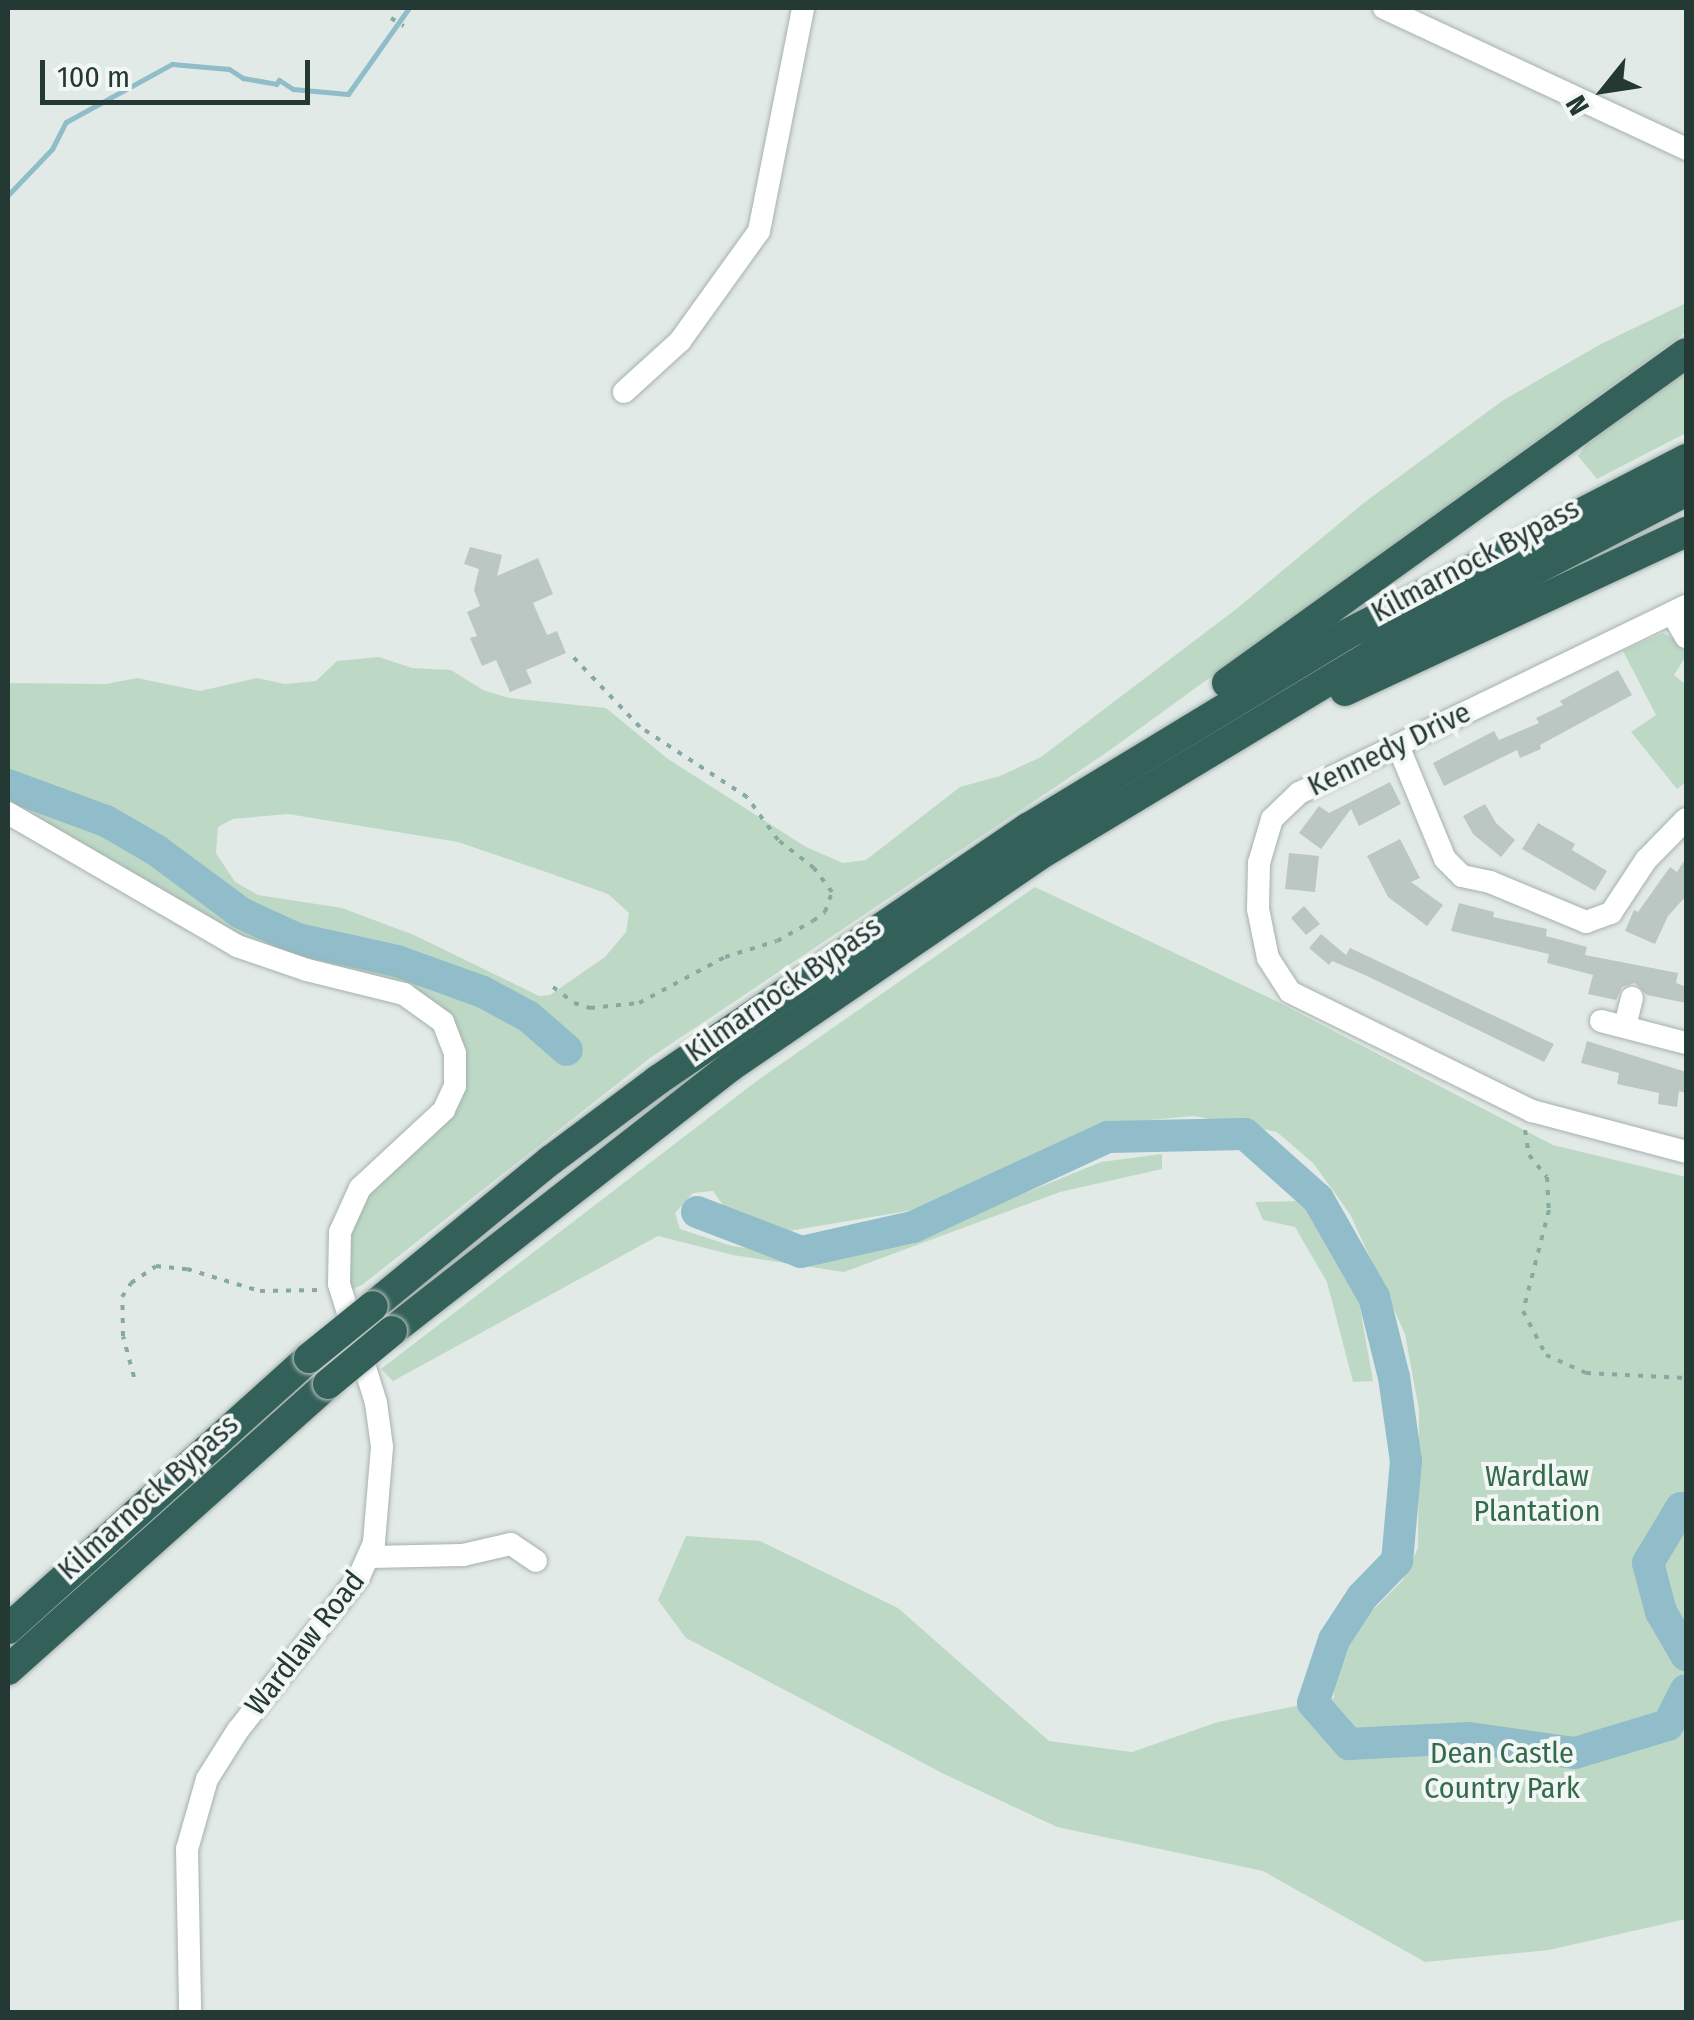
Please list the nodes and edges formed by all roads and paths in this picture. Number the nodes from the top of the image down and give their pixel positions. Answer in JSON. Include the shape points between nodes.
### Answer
{"nodes":[{"id":1,"x":803,"y":8,"type":"edge"},
{"id":2,"x":1384,"y":8,"type":"edge"},
{"id":3,"x":392,"y":18,"type":"dead end"},
{"id":4,"x":404,"y":26,"type":"dead end"},
{"id":5,"x":1686,"y":149,"type":"edge"},
{"id":6,"x":1686,"y":353,"type":"edge"},
{"id":7,"x":624,"y":392,"type":"dead end"},
{"id":8,"x":1686,"y":459,"type":"edge"},
{"id":9,"x":1686,"y":491,"type":"edge"},
{"id":10,"x":1686,"y":532,"type":"edge"},
{"id":11,"x":1679,"y":609,"type":"edge"},
{"id":12,"x":1686,"y":637,"type":"edge"},
{"id":13,"x":573,"y":656,"type":"dead end"},
{"id":14,"x":1232,"y":738,"type":"junction"},
{"id":15,"x":1162,"y":743,"type":"junction"},
{"id":16,"x":1398,"y":748,"type":"junction"},
{"id":17,"x":8,"y":813,"type":"edge"},
{"id":18,"x":1671,"y":823,"type":"edge"},
{"id":19,"x":552,"y":987,"type":"dead end"},
{"id":20,"x":1632,"y":998,"type":"dead end"},
{"id":21,"x":1601,"y":1021,"type":"dead end"},
{"id":22,"x":1625,"y":1026,"type":"junction"},
{"id":23,"x":1686,"y":1042,"type":"edge"},
{"id":24,"x":1532,"y":1111,"type":"junction"},
{"id":25,"x":1686,"y":1152,"type":"edge"},
{"id":26,"x":339,"y":1284,"type":"junction"},
{"id":27,"x":134,"y":1378,"type":"dead end"},
{"id":28,"x":1686,"y":1378,"type":"edge"},
{"id":29,"x":370,"y":1557,"type":"junction"},
{"id":30,"x":536,"y":1562,"type":"dead end"},
{"id":31,"x":8,"y":1629,"type":"edge"},
{"id":32,"x":8,"y":1670,"type":"edge"},
{"id":33,"x":190,"y":2012,"type":"edge"}],
"edges":[{"from":1,"to":7,"type":"street","via":[[759,231],[680,341]]},
{"from":2,"to":5,"type":"street"},
{"from":3,"to":4,"type":"path"},
{"from":6,"to":15,"type":"highway","via":[[1210,695]]},
{"from":8,"to":15,"type":"highway","name":"Kilmarnock Bypass","via":[[1345,635]]},
{"from":9,"to":14,"type":"highway","name":"Kilmarnock Bypass","via":[[1420,628]]},
{"from":10,"to":14,"type":"highway","via":[[1310,711]]},
{"from":11,"to":12,"type":"street"},
{"from":11,"to":16,"type":"street","name":"Kennedy Drive"},
{"from":13,"to":19,"type":"path","via":[[640,728],[758,807],[778,840],[832,892],[813,922],[638,1003],[590,1008]]},
{"from":14,"to":32,"type":"highway","name":"Kilmarnock Bypass","bridge":true,"via":[[1038,856],[789,1024],[585,1176],[328,1384]]},
{"from":15,"to":31,"type":"highway","name":"Kilmarnock Bypass","bridge":true,"via":[[744,1018],[550,1160],[309,1358]]},
{"from":16,"to":18,"type":"street","via":[[1445,860],[1462,876],[1586,922],[1612,914]]},
{"from":16,"to":24,"type":"street","name":"Kennedy Drive","via":[[1299,793],[1272,819],[1259,864],[1258,910],[1268,958],[1290,992]]},
{"from":17,"to":26,"type":"street","name":"Wardlaw Road","via":[[236,946],[404,994],[443,1022],[455,1054],[455,1086],[444,1110],[352,1200],[337,1249]]},
{"from":20,"to":22,"type":"street"},
{"from":21,"to":22,"type":"street"},
{"from":22,"to":23,"type":"street"},
{"from":24,"to":25,"type":"street","name":"Kennedy Drive"},
{"from":24,"to":28,"type":"path","via":[[1525,1132],[1529,1155],[1547,1177],[1549,1210],[1523,1310],[1532,1333],[1546,1355],[1586,1373]]},
{"from":26,"to":27,"type":"path","via":[[311,1292],[260,1291],[156,1266],[122,1297]]},
{"from":26,"to":29,"type":"street","name":"Wardlaw Road","via":[[376,1403],[382,1447]]},
{"from":29,"to":30,"type":"street","via":[[463,1555],[510,1544]]},
{"from":29,"to":33,"type":"street","name":"Wardlaw Road","via":[[207,1779],[187,1849]]}]}
